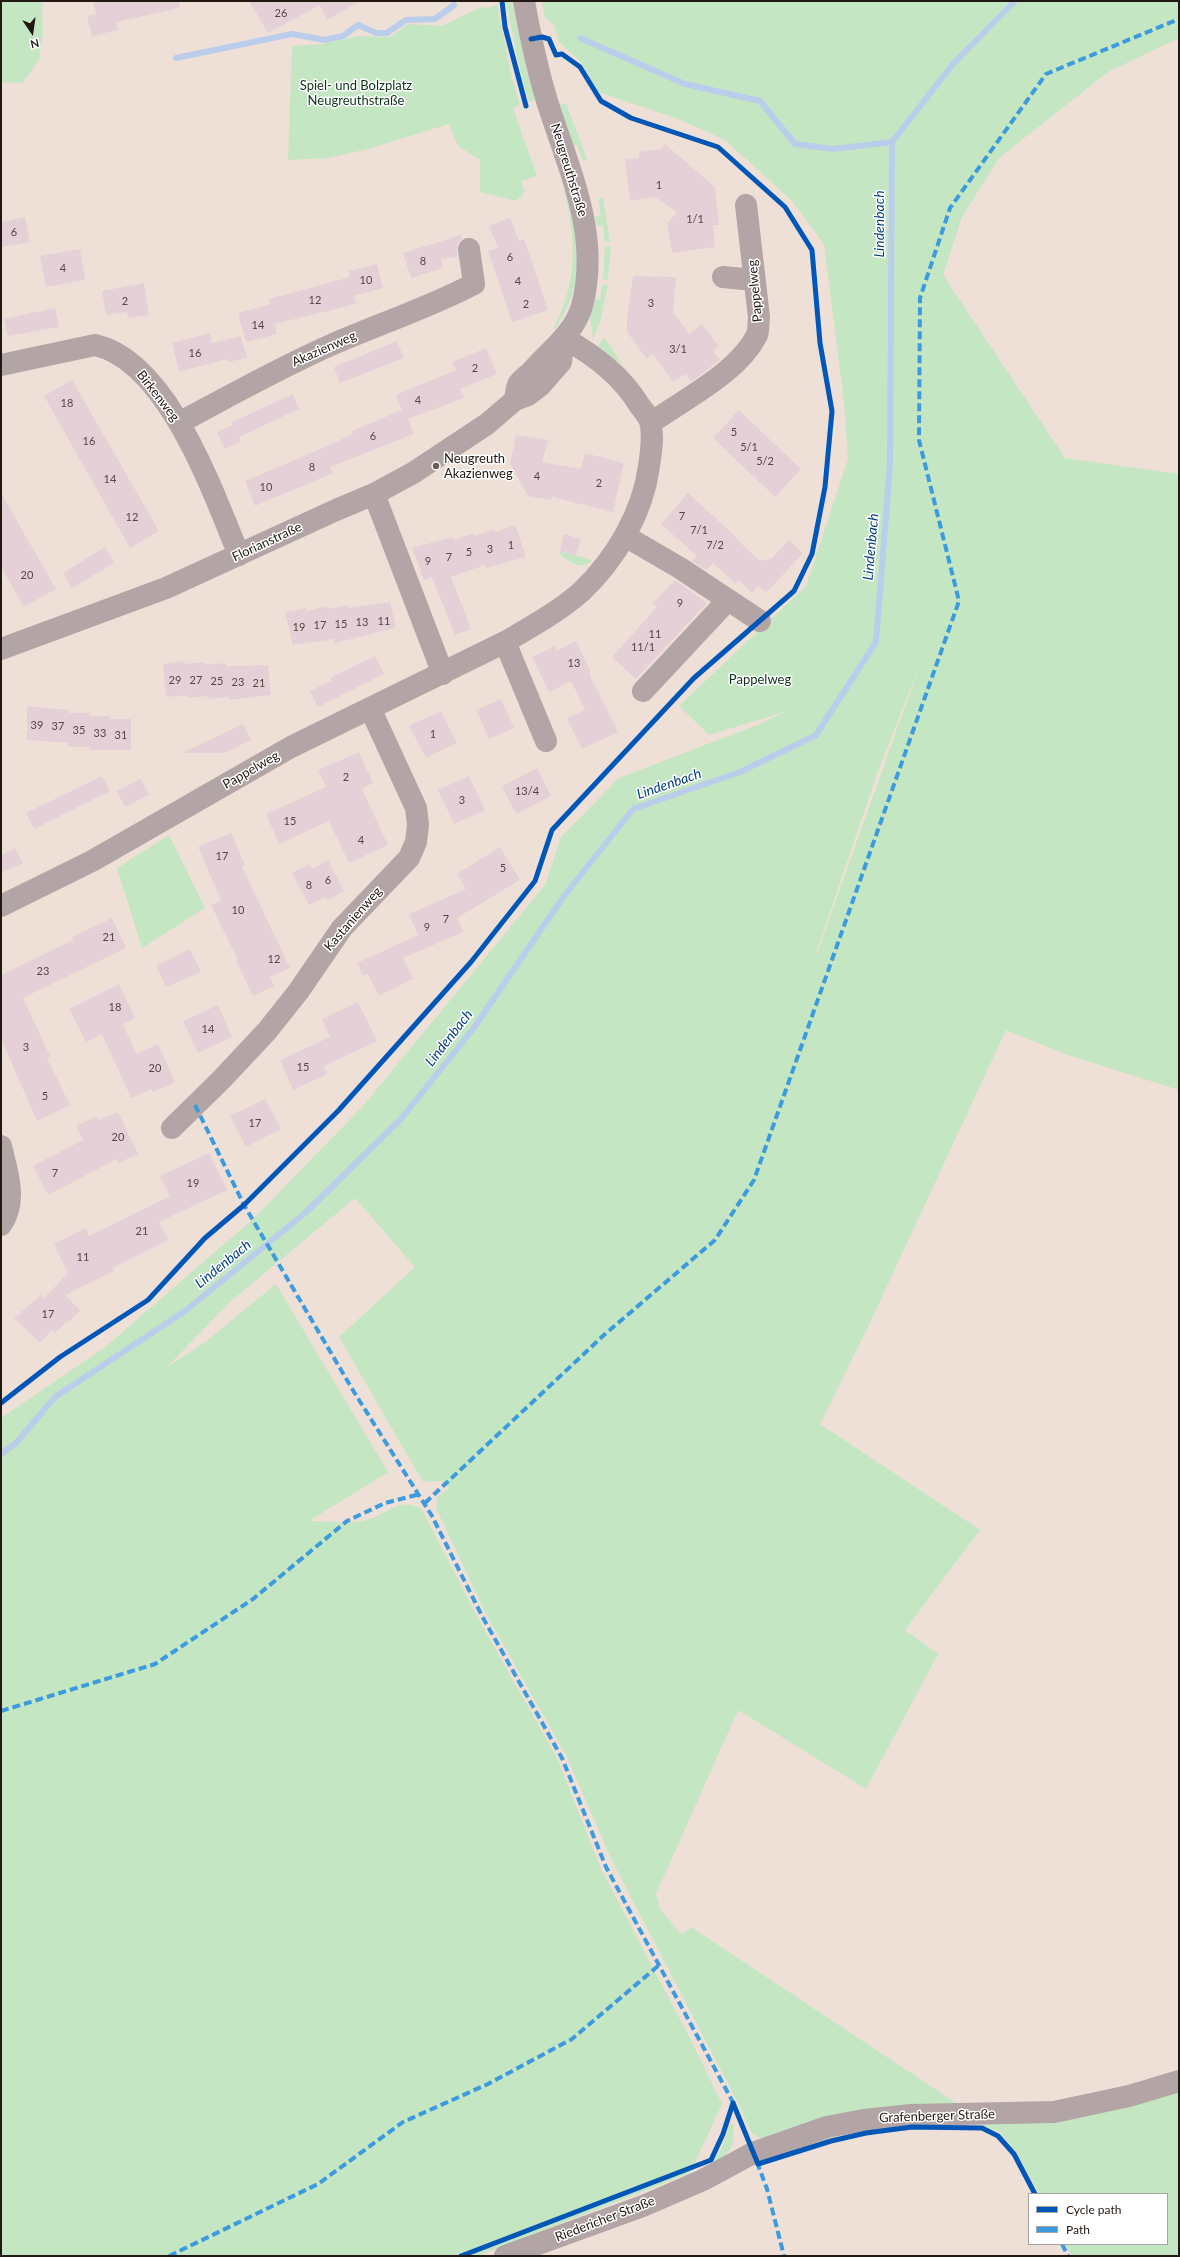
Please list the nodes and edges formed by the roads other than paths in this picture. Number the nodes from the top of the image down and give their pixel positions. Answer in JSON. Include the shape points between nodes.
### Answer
{"nodes":[{"id":1,"x":524,"y":1,"type":"edge"},
{"id":2,"x":746,"y":205,"type":"dead end"},
{"id":3,"x":469,"y":249,"type":"dead end"},
{"id":4,"x":723,"y":277,"type":"dead end"},
{"id":5,"x":754,"y":280,"type":"junction"},
{"id":6,"x":564,"y":338,"type":"junction"},
{"id":7,"x":1,"y":365,"type":"edge"},
{"id":8,"x":650,"y":421,"type":"junction"},
{"id":9,"x":179,"y":423,"type":"junction"},
{"id":10,"x":374,"y":494,"type":"junction"},
{"id":11,"x":624,"y":536,"type":"junction"},
{"id":12,"x":239,"y":555,"type":"junction"},
{"id":13,"x":727,"y":600,"type":"junction"},
{"id":14,"x":760,"y":621,"type":"dead end"},
{"id":15,"x":505,"y":642,"type":"junction"},
{"id":16,"x":1,"y":649,"type":"edge"},
{"id":17,"x":443,"y":674,"type":"junction"},
{"id":18,"x":643,"y":691,"type":"dead end"},
{"id":19,"x":370,"y":708,"type":"junction"},
{"id":20,"x":546,"y":741,"type":"dead end"},
{"id":21,"x":1,"y":906,"type":"edge"},
{"id":22,"x":172,"y":1128,"type":"dead end"},
{"id":23,"x":1,"y":1146,"type":"edge"},
{"id":24,"x":1,"y":1225,"type":"edge"},
{"id":25,"x":1179,"y":2080,"type":"edge"},
{"id":26,"x":703,"y":2180,"type":"joint"},
{"id":27,"x":505,"y":2256,"type":"edge"}],
"edges":[{"from":1,"to":6,"type":"street","name":"Neugreuthstraße","via":[[544,90],[580,201],[588,241],[588,263],[581,307]]},
{"from":2,"to":5,"type":"street","name":"Pappelweg"},
{"from":3,"to":9,"type":"street","name":"Akazienweg","via":[[474,284],[447,299],[300,359]]},
{"from":4,"to":5,"type":"street"},
{"from":5,"to":8,"type":"street","name":"Pappelweg","via":[[759,316],[757,333],[746,353],[696,393]]},
{"from":6,"to":8,"type":"street","via":[[607,366],[625,384]]},
{"from":6,"to":10,"type":"street","name":"Florianstraße","via":[[561,362],[540,386],[515,400],[450,450]]},
{"from":7,"to":9,"type":"street","name":"Birkenweg","via":[[95,345],[110,349],[123,356],[149,382]]},
{"from":8,"to":11,"type":"street","name":"Pappelweg","via":[[651,447],[647,478],[639,506]]},
{"from":9,"to":12,"type":"street","name":"Birkenweg","via":[[201,464]]},
{"from":10,"to":12,"type":"street","name":"Florianstraße"},
{"from":10,"to":17,"type":"street"},
{"from":11,"to":13,"type":"street","via":[[680,568]]},
{"from":11,"to":15,"type":"street","name":"Pappelweg","via":[[611,557],[580,592],[536,624]]},
{"from":12,"to":16,"type":"street","name":"Florianstraße","via":[[153,594]]},
{"from":13,"to":14,"type":"street"},
{"from":13,"to":18,"type":"street"},
{"from":15,"to":17,"type":"street","name":"Pappelweg"},
{"from":15,"to":20,"type":"street"},
{"from":17,"to":19,"type":"street","name":"Pappelweg"},
{"from":19,"to":21,"type":"street","name":"Pappelweg","via":[[291,747],[92,861]]},
{"from":19,"to":22,"type":"street","name":"Kastanienweg","via":[[416,808],[416,842],[409,858],[342,928],[267,1031]]},
{"from":23,"to":24,"type":"street","via":[[10,1187],[10,1205]]},
{"from":25,"to":26,"type":"street","name":"Grafenberger Straße","via":[[1129,2096],[1054,2112],[911,2115],[827,2127],[753,2153]]},
{"from":26,"to":27,"type":"street","name":"Riedericher Straße","via":[[643,2206]]}]}
